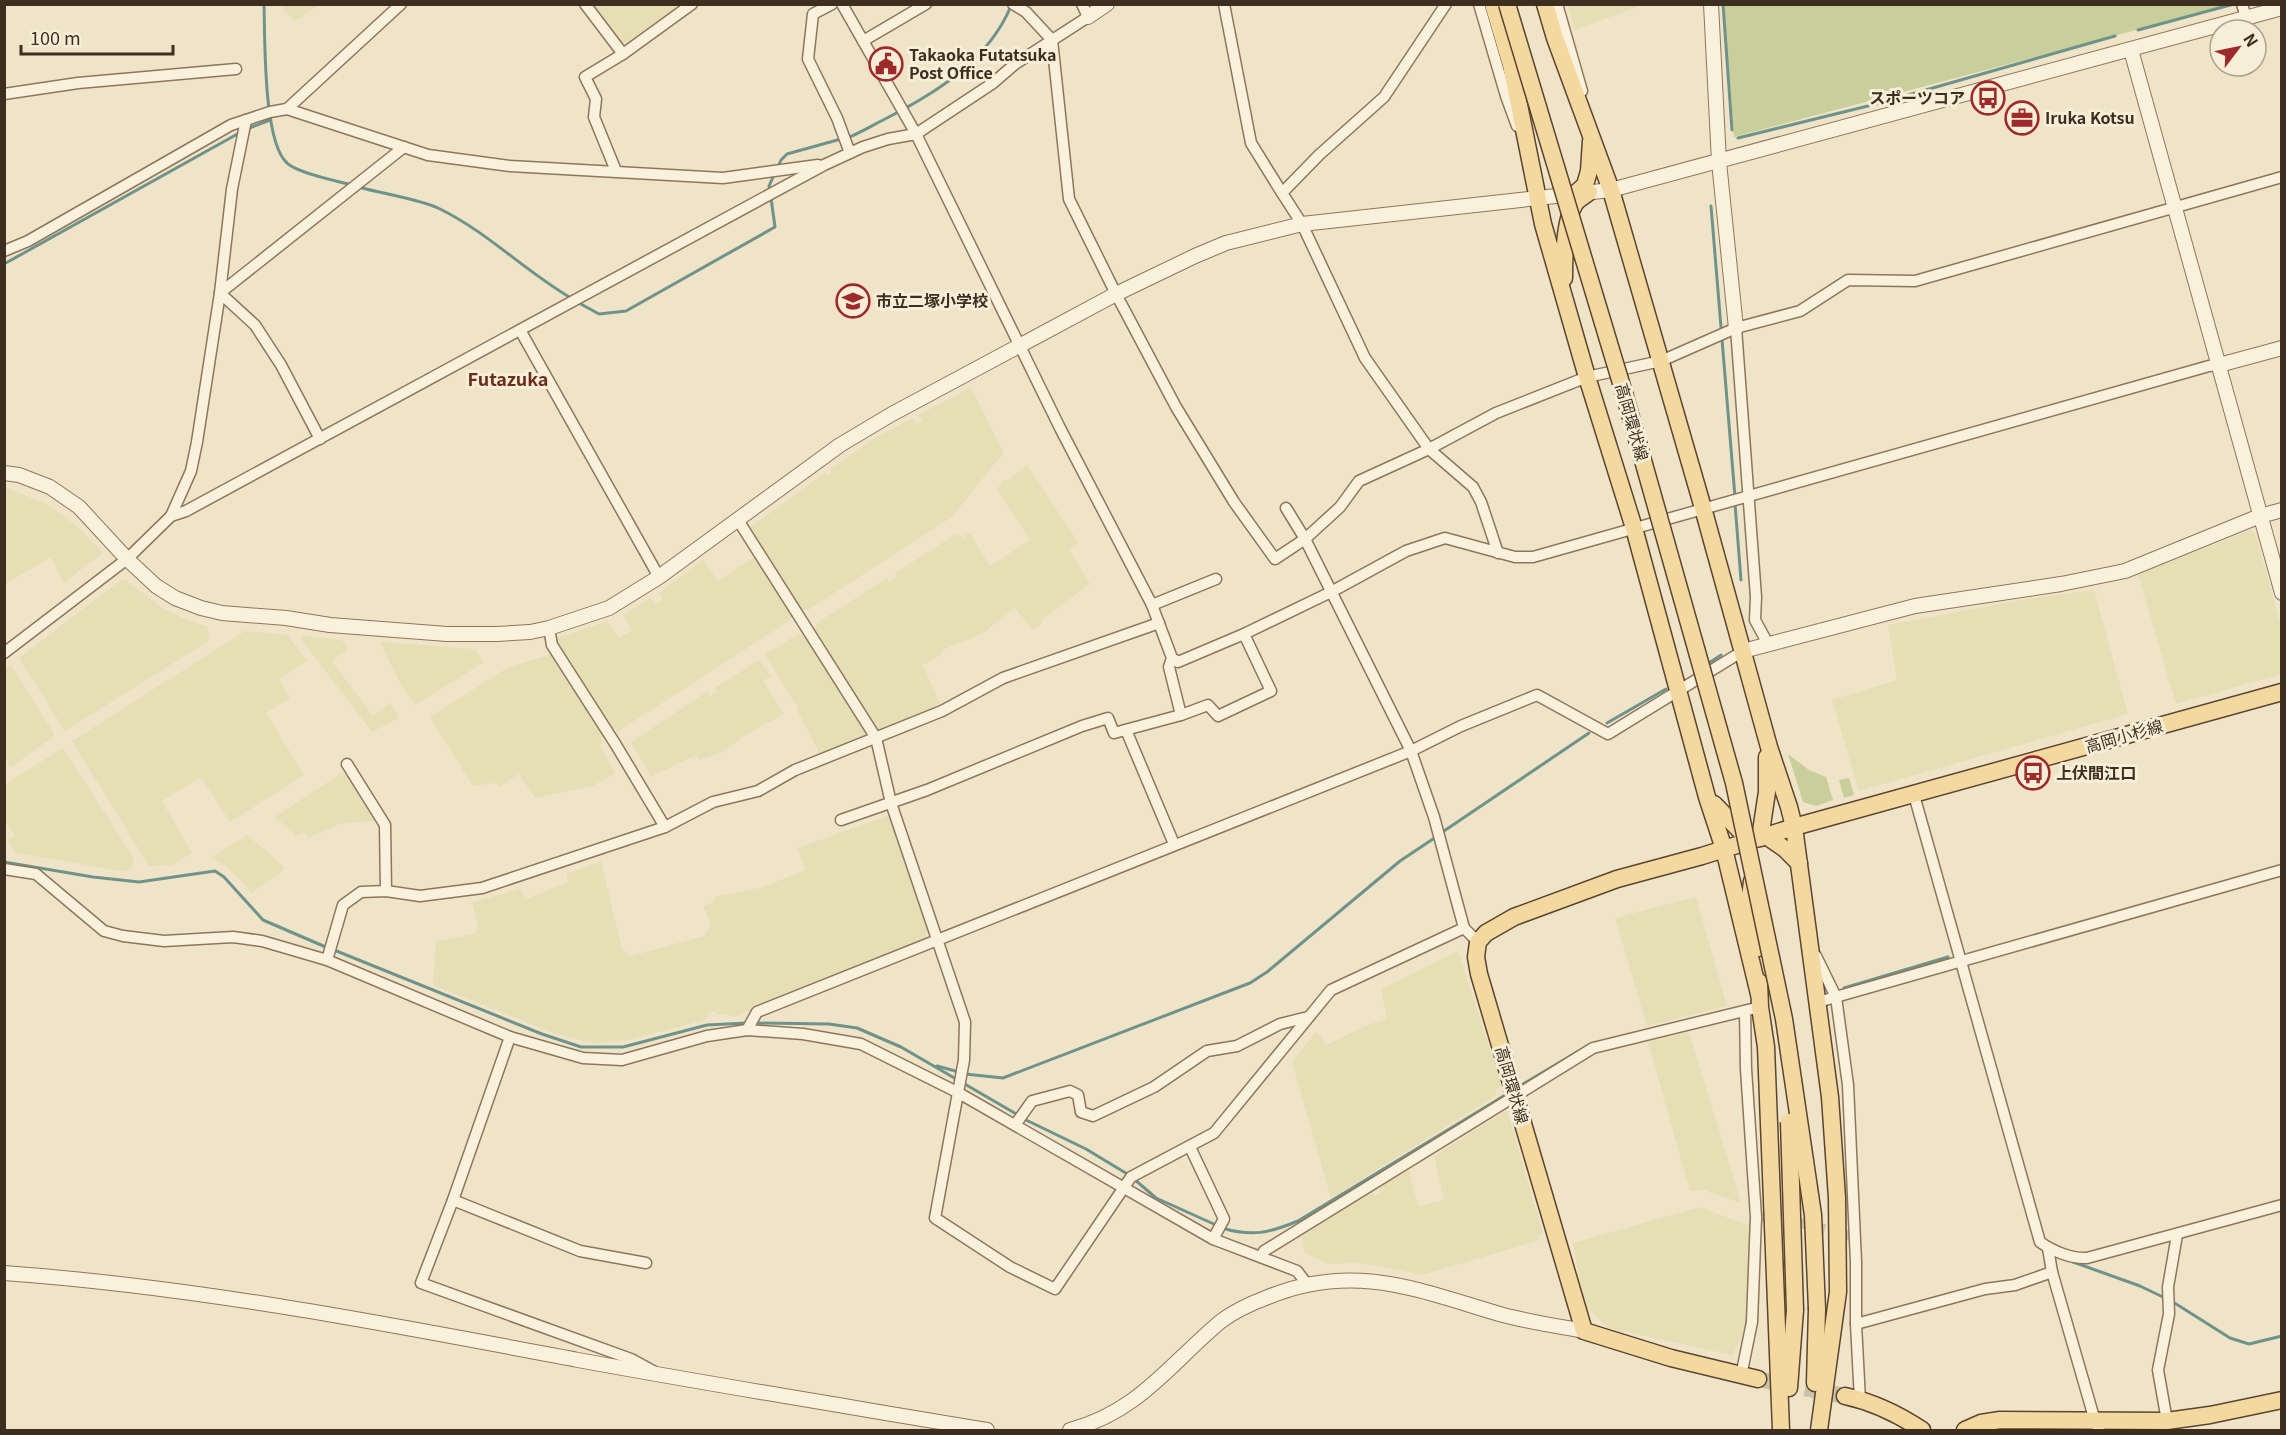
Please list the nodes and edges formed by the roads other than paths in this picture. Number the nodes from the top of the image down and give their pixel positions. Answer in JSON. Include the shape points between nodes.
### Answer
{"nodes":[{"id":1,"x":401,"y":4,"type":"edge"},
{"id":2,"x":585,"y":4,"type":"edge"},
{"id":3,"x":692,"y":4,"type":"edge"},
{"id":4,"x":832,"y":4,"type":"edge"},
{"id":5,"x":842,"y":4,"type":"edge"},
{"id":6,"x":926,"y":4,"type":"edge"},
{"id":7,"x":1013,"y":4,"type":"edge"},
{"id":8,"x":1107,"y":4,"type":"edge"},
{"id":9,"x":1224,"y":4,"type":"edge"},
{"id":10,"x":1446,"y":4,"type":"edge"},
{"id":11,"x":1479,"y":4,"type":"edge"},
{"id":12,"x":1493,"y":4,"type":"edge"},
{"id":13,"x":1507,"y":4,"type":"edge"},
{"id":14,"x":1545,"y":4,"type":"edge"},
{"id":15,"x":1557,"y":4,"type":"edge"},
{"id":16,"x":1711,"y":4,"type":"edge"},
{"id":17,"x":2282,"y":8,"type":"edge"},
{"id":18,"x":1085,"y":11,"type":"edge"},
{"id":19,"x":2244,"y":11,"type":"edge"},
{"id":20,"x":1052,"y":40,"type":"junction"},
{"id":21,"x":863,"y":42,"type":"junction"},
{"id":22,"x":2131,"y":50,"type":"junction"},
{"id":23,"x":623,"y":54,"type":"junction"},
{"id":24,"x":236,"y":69,"type":"dead end"},
{"id":25,"x":4,"y":94,"type":"edge"},
{"id":26,"x":287,"y":109,"type":"junction"},
{"id":27,"x":246,"y":120,"type":"junction"},
{"id":28,"x":1589,"y":131,"type":"junction"},
{"id":29,"x":916,"y":134,"type":"junction"},
{"id":30,"x":404,"y":147,"type":"junction"},
{"id":31,"x":1527,"y":151,"type":"junction"},
{"id":32,"x":850,"y":153,"type":"junction"},
{"id":33,"x":1719,"y":162,"type":"junction"},
{"id":34,"x":824,"y":165,"type":"junction"},
{"id":35,"x":616,"y":171,"type":"junction"},
{"id":36,"x":2282,"y":177,"type":"edge"},
{"id":37,"x":1611,"y":190,"type":"junction"},
{"id":38,"x":1282,"y":193,"type":"junction"},
{"id":39,"x":1582,"y":194,"type":"junction"},
{"id":40,"x":1539,"y":200,"type":"junction"},
{"id":41,"x":2173,"y":208,"type":"junction"},
{"id":42,"x":1302,"y":224,"type":"junction"},
{"id":43,"x":4,"y":251,"type":"edge"},
{"id":44,"x":220,"y":293,"type":"junction"},
{"id":45,"x":1116,"y":294,"type":"junction"},
{"id":46,"x":1563,"y":294,"type":"junction"},
{"id":47,"x":1736,"y":328,"type":"junction"},
{"id":48,"x":520,"y":330,"type":"junction"},
{"id":49,"x":1019,"y":346,"type":"junction"},
{"id":50,"x":2282,"y":348,"type":"edge"},
{"id":51,"x":1661,"y":360,"type":"junction"},
{"id":52,"x":2219,"y":364,"type":"junction"},
{"id":53,"x":1587,"y":377,"type":"junction"},
{"id":54,"x":320,"y":439,"type":"junction"},
{"id":55,"x":1429,"y":449,"type":"junction"},
{"id":56,"x":4,"y":473,"type":"edge"},
{"id":57,"x":1748,"y":495,"type":"junction"},
{"id":58,"x":1286,"y":508,"type":"dead end"},
{"id":59,"x":1703,"y":508,"type":"junction"},
{"id":60,"x":2282,"y":510,"type":"edge"},
{"id":61,"x":171,"y":516,"type":"junction"},
{"id":62,"x":2260,"y":516,"type":"junction"},
{"id":63,"x":738,"y":520,"type":"junction"},
{"id":64,"x":1634,"y":528,"type":"junction"},
{"id":65,"x":1305,"y":539,"type":"junction"},
{"id":66,"x":1498,"y":553,"type":"junction"},
{"id":67,"x":127,"y":559,"type":"junction"},
{"id":68,"x":659,"y":577,"type":"junction"},
{"id":69,"x":1216,"y":579,"type":"dead end"},
{"id":70,"x":1331,"y":592,"type":"junction"},
{"id":71,"x":2282,"y":593,"type":"edge"},
{"id":72,"x":1152,"y":605,"type":"junction"},
{"id":73,"x":1159,"y":623,"type":"junction"},
{"id":74,"x":549,"y":628,"type":"junction"},
{"id":75,"x":1244,"y":634,"type":"junction"},
{"id":76,"x":1768,"y":644,"type":"junction"},
{"id":77,"x":1743,"y":651,"type":"junction"},
{"id":78,"x":4,"y":653,"type":"edge"},
{"id":79,"x":1172,"y":658,"type":"junction"},
{"id":80,"x":1678,"y":689,"type":"junction"},
{"id":81,"x":2282,"y":692,"type":"edge"},
{"id":82,"x":1181,"y":715,"type":"junction"},
{"id":83,"x":1126,"y":730,"type":"junction"},
{"id":84,"x":876,"y":738,"type":"junction"},
{"id":85,"x":1766,"y":738,"type":"junction"},
{"id":86,"x":1411,"y":751,"type":"junction"},
{"id":87,"x":346,"y":764,"type":"dead end"},
{"id":88,"x":1914,"y":795,"type":"junction"},
{"id":89,"x":1707,"y":797,"type":"junction"},
{"id":90,"x":891,"y":803,"type":"junction"},
{"id":91,"x":841,"y":820,"type":"dead end"},
{"id":92,"x":665,"y":827,"type":"junction"},
{"id":93,"x":1794,"y":827,"type":"junction"},
{"id":94,"x":1758,"y":838,"type":"junction"},
{"id":95,"x":1173,"y":844,"type":"junction"},
{"id":96,"x":1724,"y":849,"type":"junction"},
{"id":97,"x":1798,"y":863,"type":"junction"},
{"id":98,"x":4,"y":869,"type":"edge"},
{"id":99,"x":2282,"y":870,"type":"edge"},
{"id":100,"x":386,"y":891,"type":"junction"},
{"id":101,"x":1464,"y":928,"type":"junction"},
{"id":102,"x":938,"y":939,"type":"junction"},
{"id":103,"x":1478,"y":942,"type":"junction"},
{"id":104,"x":1809,"y":942,"type":"junction"},
{"id":105,"x":327,"y":960,"type":"junction"},
{"id":106,"x":1960,"y":963,"type":"junction"},
{"id":107,"x":1836,"y":997,"type":"junction"},
{"id":108,"x":1818,"y":1002,"type":"junction"},
{"id":109,"x":1754,"y":1004,"type":"junction"},
{"id":110,"x":1309,"y":1017,"type":"junction"},
{"id":111,"x":1784,"y":1019,"type":"junction"},
{"id":112,"x":747,"y":1030,"type":"junction"},
{"id":113,"x":510,"y":1037,"type":"junction"},
{"id":114,"x":957,"y":1092,"type":"junction"},
{"id":115,"x":1515,"y":1095,"type":"junction"},
{"id":116,"x":1015,"y":1125,"type":"junction"},
{"id":117,"x":1190,"y":1147,"type":"junction"},
{"id":118,"x":1125,"y":1187,"type":"junction"},
{"id":119,"x":453,"y":1200,"type":"junction"},
{"id":120,"x":2282,"y":1205,"type":"edge"},
{"id":121,"x":2177,"y":1235,"type":"junction"},
{"id":122,"x":1213,"y":1239,"type":"junction"},
{"id":123,"x":2049,"y":1249,"type":"junction"},
{"id":124,"x":1261,"y":1257,"type":"junction"},
{"id":125,"x":646,"y":1263,"type":"dead end"},
{"id":126,"x":2052,"y":1272,"type":"junction"},
{"id":127,"x":4,"y":1273,"type":"edge"},
{"id":128,"x":1307,"y":1284,"type":"junction"},
{"id":129,"x":1856,"y":1324,"type":"junction"},
{"id":130,"x":1584,"y":1331,"type":"junction"},
{"id":131,"x":658,"y":1374,"type":"junction"},
{"id":132,"x":1749,"y":1378,"type":"joint"},
{"id":133,"x":1853,"y":1398,"type":"joint"},
{"id":134,"x":2282,"y":1400,"type":"edge"},
{"id":135,"x":2158,"y":1424,"type":"edge"},
{"id":136,"x":2097,"y":1426,"type":"edge"},
{"id":137,"x":987,"y":1431,"type":"edge"},
{"id":138,"x":1070,"y":1431,"type":"edge"},
{"id":139,"x":1781,"y":1431,"type":"edge"},
{"id":140,"x":1786,"y":1431,"type":"edge"},
{"id":141,"x":1812,"y":1431,"type":"edge"},
{"id":142,"x":1819,"y":1431,"type":"edge"},
{"id":143,"x":1922,"y":1431,"type":"edge"},
{"id":144,"x":1965,"y":1431,"type":"edge"}],
"edges":[{"from":1,"to":26,"type":"street"},
{"from":2,"to":23,"type":"street"},
{"from":3,"to":23,"type":"street"},
{"from":4,"to":32,"type":"street","via":[[813,15],[808,59]]},
{"from":5,"to":21,"type":"street"},
{"from":6,"to":21,"type":"street"},
{"from":7,"to":20,"type":"street"},
{"from":8,"to":18,"type":"street"},
{"from":9,"to":38,"type":"street","via":[[1251,143]]},
{"from":10,"to":38,"type":"street","via":[[1384,97],[1319,154]]},
{"from":11,"to":31,"type":"street"},
{"from":12,"to":31,"type":"main road","via":[[1511,65]]},
{"from":13,"to":111,"type":"main road","name":"高岡環状線","bridge":true,"via":[[1624,393],[1734,783]]},
{"from":14,"to":28,"type":"main road"},
{"from":15,"to":28,"type":"street","via":[[1585,99]]},
{"from":16,"to":33,"type":"street"},
{"from":17,"to":19,"type":"street"},
{"from":18,"to":20,"type":"street"},
{"from":19,"to":22,"type":"street"},
{"from":20,"to":29,"type":"street"},
{"from":20,"to":45,"type":"street","via":[[1069,199]]},
{"from":21,"to":29,"type":"street"},
{"from":22,"to":33,"type":"street"},
{"from":22,"to":41,"type":"street"},
{"from":23,"to":35,"type":"street","via":[[585,77],[596,99],[594,117]]},
{"from":24,"to":25,"type":"street","via":[[78,83]]},
{"from":26,"to":27,"type":"street"},
{"from":26,"to":30,"type":"street"},
{"from":27,"to":43,"type":"street","via":[[28,242]]},
{"from":27,"to":44,"type":"street","via":[[232,189]]},
{"from":28,"to":37,"type":"main road"},
{"from":28,"to":39,"type":"main road","via":[[1589,171]]},
{"from":29,"to":32,"type":"street"},
{"from":29,"to":49,"type":"street"},
{"from":30,"to":35,"type":"street","via":[[446,159]]},
{"from":30,"to":44,"type":"street"},
{"from":31,"to":40,"type":"main road"},
{"from":32,"to":34,"type":"street"},
{"from":33,"to":37,"type":"street"},
{"from":33,"to":47,"type":"street"},
{"from":34,"to":35,"type":"street","via":[[723,178]]},
{"from":34,"to":48,"type":"street"},
{"from":36,"to":41,"type":"street"},
{"from":37,"to":39,"type":"street"},
{"from":37,"to":51,"type":"main road"},
{"from":38,"to":42,"type":"street"},
{"from":39,"to":40,"type":"street"},
{"from":39,"to":46,"type":"main road","via":[[1569,221]]},
{"from":40,"to":42,"type":"street"},
{"from":40,"to":46,"type":"main road"},
{"from":41,"to":47,"type":"street","via":[[1915,281],[1848,280],[1800,310]]},
{"from":41,"to":52,"type":"street"},
{"from":42,"to":45,"type":"street","via":[[1226,243]]},
{"from":42,"to":55,"type":"street","via":[[1365,358]]},
{"from":44,"to":54,"type":"street","via":[[255,325]]},
{"from":44,"to":61,"type":"street","via":[[191,471]]},
{"from":45,"to":49,"type":"street"},
{"from":45,"to":65,"type":"street","via":[[1176,407],[1234,502],[1275,559]]},
{"from":46,"to":53,"type":"main road"},
{"from":47,"to":51,"type":"street"},
{"from":47,"to":57,"type":"street"},
{"from":48,"to":54,"type":"street"},
{"from":48,"to":68,"type":"street"},
{"from":49,"to":63,"type":"street","via":[[840,445]]},
{"from":49,"to":72,"type":"street"},
{"from":50,"to":52,"type":"street"},
{"from":51,"to":53,"type":"street"},
{"from":51,"to":59,"type":"main road"},
{"from":52,"to":57,"type":"street"},
{"from":52,"to":62,"type":"street"},
{"from":53,"to":55,"type":"street","via":[[1496,413]]},
{"from":53,"to":64,"type":"main road"},
{"from":54,"to":61,"type":"street","via":[[186,512]]},
{"from":55,"to":65,"type":"street","via":[[1359,482],[1340,507]]},
{"from":55,"to":66,"type":"street","via":[[1473,487]]},
{"from":56,"to":67,"type":"street","via":[[50,487],[79,507]]},
{"from":57,"to":59,"type":"street"},
{"from":57,"to":76,"type":"street","via":[[1755,620]]},
{"from":58,"to":65,"type":"street"},
{"from":59,"to":64,"type":"street"},
{"from":59,"to":77,"type":"main road"},
{"from":60,"to":62,"type":"street"},
{"from":61,"to":67,"type":"street"},
{"from":62,"to":71,"type":"street"},
{"from":62,"to":76,"type":"street","via":[[2125,571],[1915,606]]},
{"from":63,"to":68,"type":"street"},
{"from":63,"to":84,"type":"street"},
{"from":64,"to":66,"type":"street","via":[[1533,557]]},
{"from":64,"to":80,"type":"main road"},
{"from":65,"to":70,"type":"street"},
{"from":66,"to":70,"type":"street","via":[[1445,538],[1406,552]]},
{"from":67,"to":74,"type":"street","via":[[175,598],[222,613],[447,634]]},
{"from":67,"to":78,"type":"street"},
{"from":68,"to":74,"type":"street","via":[[609,608]]},
{"from":69,"to":72,"type":"street"},
{"from":70,"to":75,"type":"street"},
{"from":70,"to":86,"type":"street"},
{"from":72,"to":73,"type":"street"},
{"from":73,"to":79,"type":"street"},
{"from":73,"to":84,"type":"street","via":[[1003,678],[942,711]]},
{"from":74,"to":92,"type":"street","via":[[552,645]]},
{"from":75,"to":79,"type":"street","via":[[1178,662]]},
{"from":75,"to":82,"type":"street","via":[[1271,691],[1218,716],[1208,705]]},
{"from":76,"to":77,"type":"street"},
{"from":77,"to":80,"type":"street"},
{"from":77,"to":85,"type":"main road"},
{"from":79,"to":82,"type":"street","via":[[1169,667]]},
{"from":80,"to":86,"type":"street","via":[[1608,734],[1537,695]]},
{"from":80,"to":89,"type":"main road"},
{"from":81,"to":88,"type":"main road","name":"高岡小杉線"},
{"from":82,"to":83,"type":"street"},
{"from":83,"to":90,"type":"street","via":[[1114,733],[1108,718],[1082,726]]},
{"from":83,"to":95,"type":"street"},
{"from":84,"to":90,"type":"street"},
{"from":84,"to":92,"type":"street","via":[[795,770],[758,791],[713,802]]},
{"from":85,"to":93,"type":"main road"},
{"from":85,"to":94,"type":"main road","via":[[1767,792]]},
{"from":86,"to":95,"type":"street"},
{"from":86,"to":101,"type":"street","via":[[1434,817]]},
{"from":87,"to":100,"type":"street","via":[[385,825]]},
{"from":88,"to":93,"type":"main road","name":"高岡小杉線"},
{"from":88,"to":106,"type":"street"},
{"from":89,"to":94,"type":"main road"},
{"from":89,"to":96,"type":"main road"},
{"from":90,"to":91,"type":"street"},
{"from":90,"to":102,"type":"street"},
{"from":92,"to":100,"type":"street","via":[[482,888],[420,896]]},
{"from":93,"to":94,"type":"main road"},
{"from":93,"to":97,"type":"main road"},
{"from":94,"to":96,"type":"main road"},
{"from":94,"to":97,"type":"main road","via":[[1785,849]]},
{"from":94,"to":109,"type":"main road","via":[[1750,899],[1760,964]]},
{"from":95,"to":102,"type":"street"},
{"from":96,"to":103,"type":"main road","via":[[1617,879],[1525,914],[1486,933]]},
{"from":96,"to":109,"type":"main road"},
{"from":97,"to":104,"type":"main road"},
{"from":98,"to":105,"type":"street","via":[[36,874],[104,931],[164,941],[233,937],[262,941]]},
{"from":99,"to":106,"type":"street"},
{"from":100,"to":105,"type":"street","via":[[361,892],[343,905]]},
{"from":101,"to":103,"type":"street"},
{"from":101,"to":110,"type":"street","via":[[1331,990]]},
{"from":102,"to":112,"type":"street","via":[[757,1012]]},
{"from":102,"to":114,"type":"street","via":[[965,1022],[964,1059]]},
{"from":103,"to":115,"type":"main road","name":"高岡環状線","via":[[1479,974]]},
{"from":104,"to":107,"type":"street"},
{"from":104,"to":108,"type":"main road"},
{"from":105,"to":113,"type":"street"},
{"from":106,"to":107,"type":"street"},
{"from":106,"to":123,"type":"street","via":[[2035,1228],[2040,1242]]},
{"from":107,"to":108,"type":"street"},
{"from":107,"to":129,"type":"street","via":[[1848,1085]]},
{"from":108,"to":142,"type":"main road","via":[[1837,1198],[1838,1292]]},
{"from":109,"to":115,"type":"street","via":[[1593,1048]]},
{"from":109,"to":132,"type":"street","via":[[1746,1069],[1756,1217]]},
{"from":109,"to":139,"type":"main road","via":[[1766,1047]]},
{"from":110,"to":116,"type":"street","via":[[1280,1024],[1237,1046],[1207,1051],[1154,1087],[1093,1116],[1081,1112],[1078,1095],[1070,1091],[1032,1101]]},
{"from":110,"to":117,"type":"street","via":[[1214,1133]]},
{"from":111,"to":140,"type":"main road","name":"高岡環状線","bridge":true,"via":[[1795,1310]]},
{"from":111,"to":141,"type":"main road","name":"高岡環状線","bridge":true,"via":[[1813,1215],[1817,1309]]},
{"from":112,"to":113,"type":"street","via":[[707,1035],[622,1060],[583,1059]]},
{"from":112,"to":114,"type":"street","via":[[861,1044]]},
{"from":113,"to":119,"type":"street"},
{"from":114,"to":116,"type":"street"},
{"from":114,"to":118,"type":"street","via":[[935,1218],[1010,1267],[1055,1289]]},
{"from":115,"to":124,"type":"street","via":[[1264,1251]]},
{"from":115,"to":130,"type":"main road","name":"高岡環状線"},
{"from":116,"to":118,"type":"street"},
{"from":117,"to":118,"type":"street","via":[[1131,1178]]},
{"from":117,"to":122,"type":"street","via":[[1224,1220]]},
{"from":118,"to":122,"type":"street"},
{"from":119,"to":125,"type":"street","via":[[580,1251]]},
{"from":119,"to":131,"type":"street","via":[[421,1283],[631,1359]]},
{"from":120,"to":121,"type":"street"},
{"from":121,"to":123,"type":"street","via":[[2080,1259]]},
{"from":121,"to":135,"type":"street","via":[[2169,1314],[2158,1370]]},
{"from":122,"to":124,"type":"street"},
{"from":123,"to":126,"type":"street"},
{"from":124,"to":128,"type":"street","via":[[1297,1271]]},
{"from":126,"to":129,"type":"street","via":[[2015,1285],[1985,1289]]},
{"from":126,"to":136,"type":"street"},
{"from":127,"to":131,"type":"street","via":[[262,1302]]},
{"from":128,"to":130,"type":"street","via":[[1335,1280],[1399,1284],[1506,1315]]},
{"from":128,"to":138,"type":"street","via":[[1252,1303],[1222,1321],[1128,1406]]},
{"from":129,"to":133,"type":"street"},
{"from":130,"to":132,"type":"main road"},
{"from":131,"to":137,"type":"street"},
{"from":133,"to":143,"type":"main road","via":[[1890,1411]]},
{"from":134,"to":135,"type":"main road"},
{"from":135,"to":136,"type":"main road"},
{"from":136,"to":144,"type":"main road","via":[[2001,1420]]}]}
